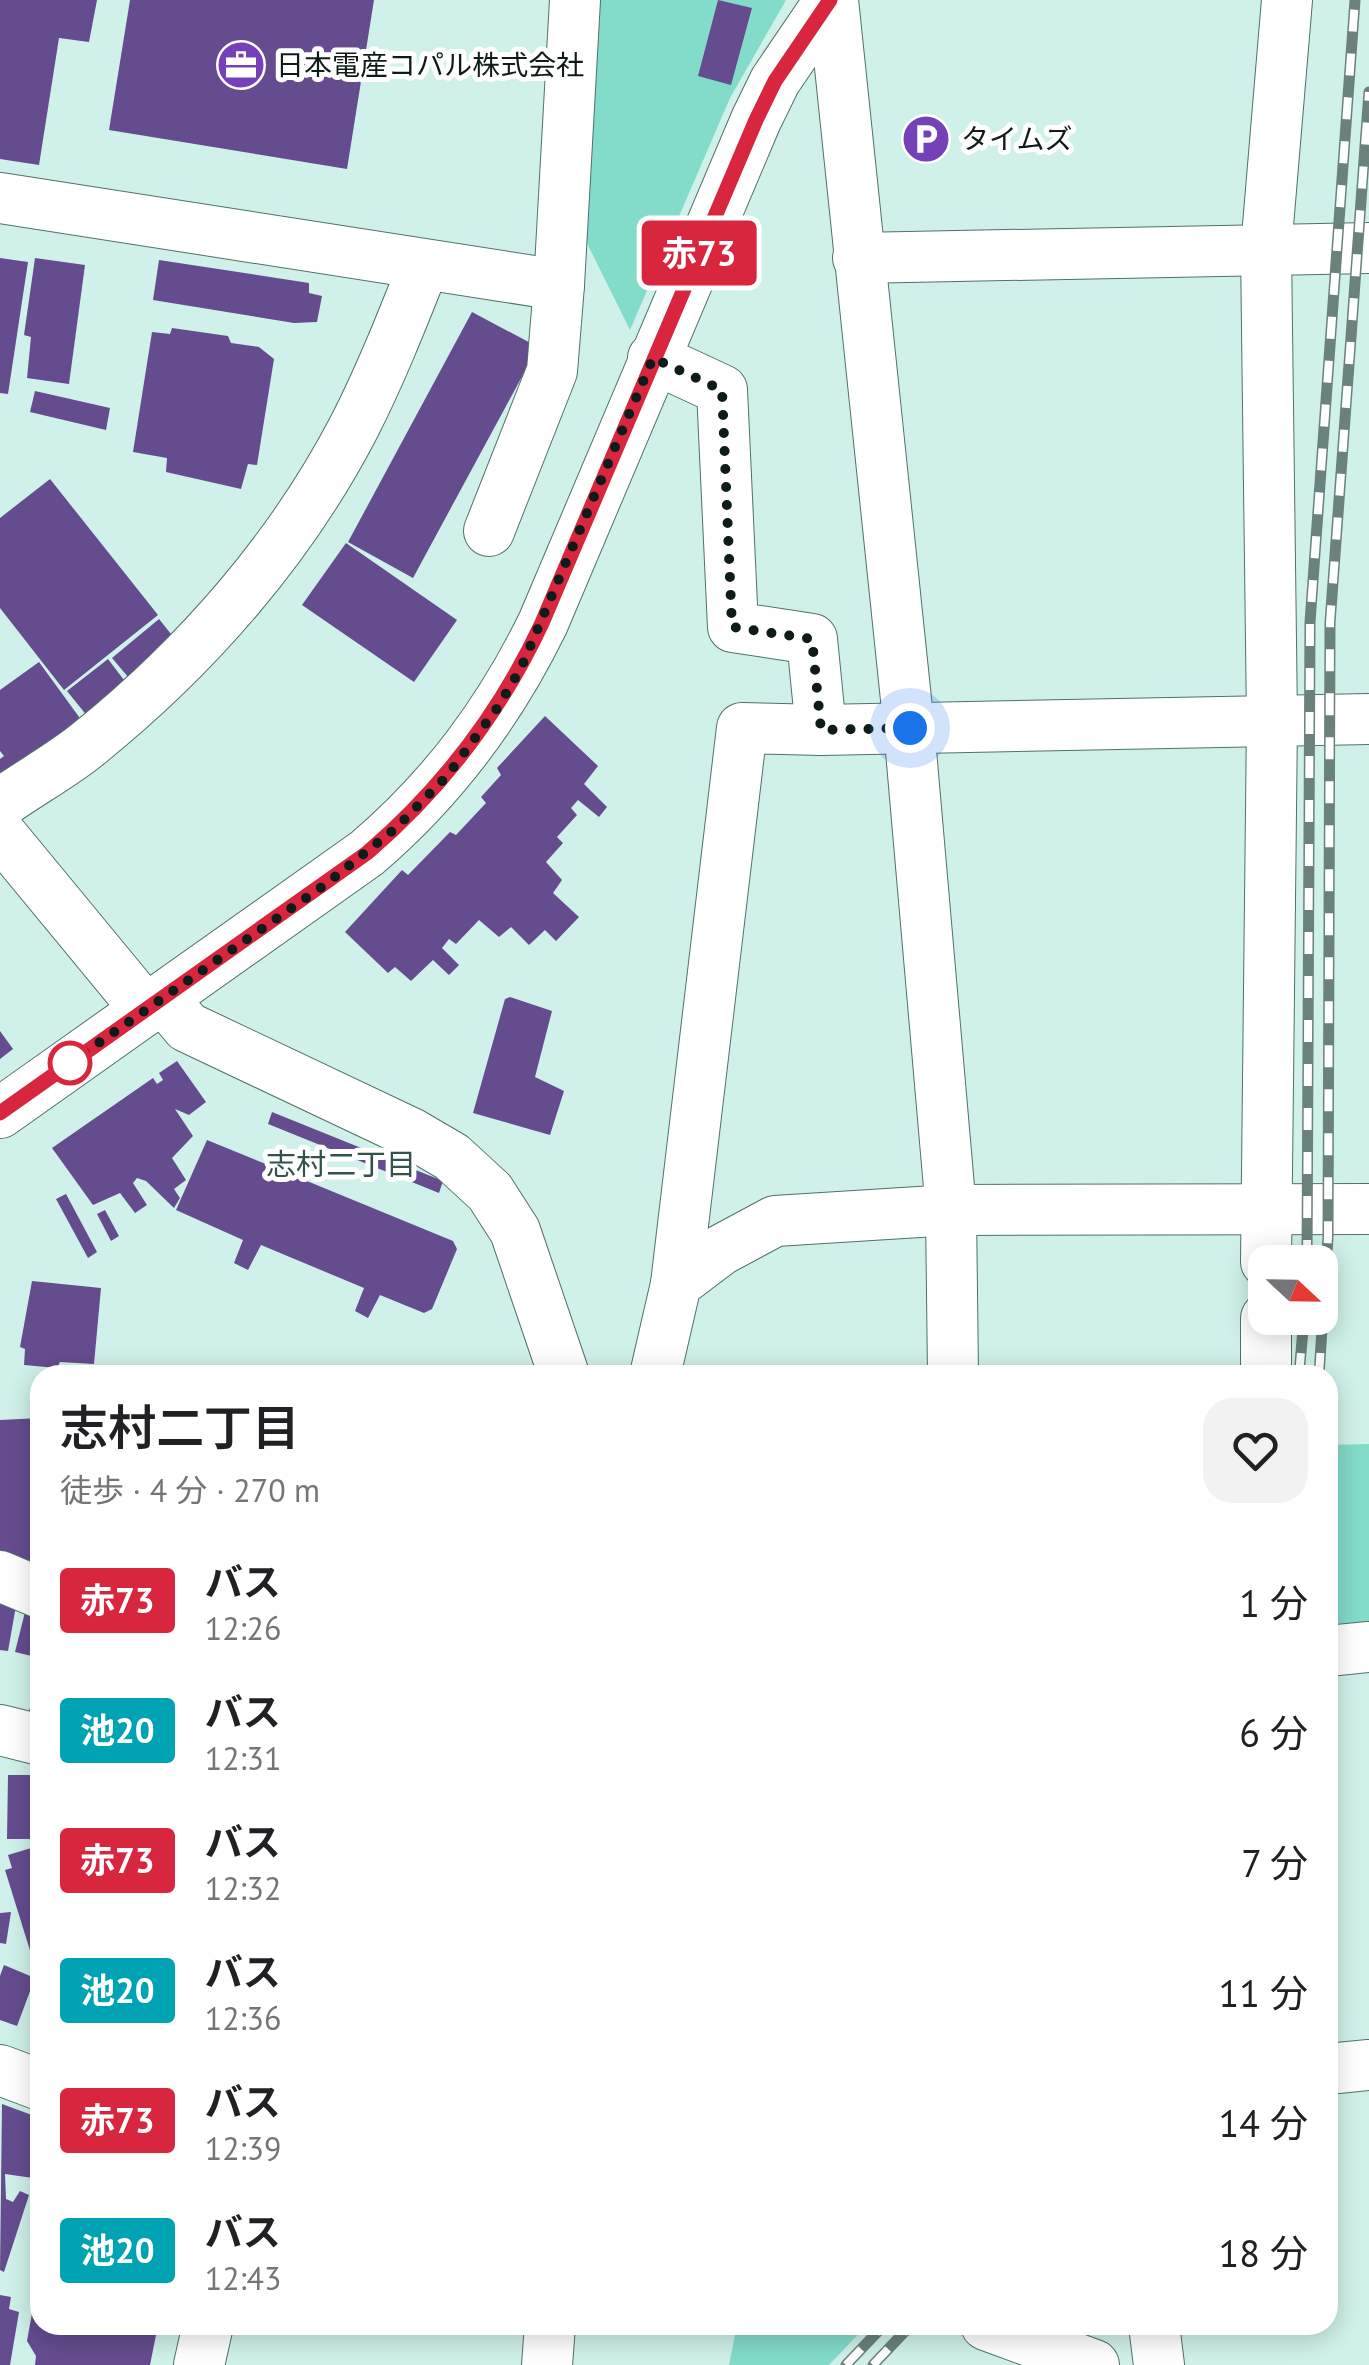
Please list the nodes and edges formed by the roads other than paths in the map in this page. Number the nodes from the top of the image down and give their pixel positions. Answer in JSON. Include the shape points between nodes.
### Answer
{"nodes":[{"id":1,"x":575,"y":0,"type":"edge"},
{"id":2,"x":831,"y":0,"type":"edge"},
{"id":3,"x":1286,"y":0,"type":"edge"},
{"id":4,"x":0,"y":198,"type":"edge"},
{"id":5,"x":1369,"y":248,"type":"edge"},
{"id":6,"x":1266,"y":249,"type":"junction"},
{"id":7,"x":858,"y":258,"type":"junction"},
{"id":8,"x":424,"y":265,"type":"junction"},
{"id":9,"x":559,"y":285,"type":"junction"},
{"id":10,"x":653,"y":358,"type":"junction"},
{"id":11,"x":489,"y":531,"type":"dead end"},
{"id":12,"x":1369,"y":719,"type":"edge"},
{"id":13,"x":1272,"y":720,"type":"junction"},
{"id":14,"x":910,"y":728,"type":"junction"},
{"id":15,"x":821,"y":730,"type":"junction"},
{"id":16,"x":0,"y":804,"type":"edge"},
{"id":17,"x":0,"y":834,"type":"edge"},
{"id":18,"x":154,"y":1004,"type":"junction"},
{"id":19,"x":0,"y":1113,"type":"edge"},
{"id":20,"x":1369,"y":1209,"type":"edge"},
{"id":21,"x":951,"y":1210,"type":"junction"},
{"id":22,"x":1266,"y":1210,"type":"junction"},
{"id":23,"x":1266,"y":1245,"type":"edge"},
{"id":24,"x":676,"y":1284,"type":"junction"},
{"id":25,"x":1266,"y":1335,"type":"edge"},
{"id":26,"x":561,"y":1365,"type":"edge"},
{"id":27,"x":657,"y":1365,"type":"edge"},
{"id":28,"x":954,"y":1365,"type":"edge"},
{"id":29,"x":1266,"y":1365,"type":"edge"},
{"id":30,"x":0,"y":1576,"type":"edge"},
{"id":31,"x":30,"y":1589,"type":"edge"},
{"id":32,"x":1369,"y":1647,"type":"edge"},
{"id":33,"x":1338,"y":1650,"type":"edge"},
{"id":34,"x":0,"y":1730,"type":"edge"},
{"id":35,"x":30,"y":1738,"type":"edge"},
{"id":36,"x":1369,"y":2065,"type":"edge"},
{"id":37,"x":1338,"y":2068,"type":"edge"},
{"id":38,"x":0,"y":2070,"type":"edge"},
{"id":39,"x":30,"y":2082,"type":"edge"},
{"id":40,"x":206,"y":2335,"type":"edge"},
{"id":41,"x":549,"y":2335,"type":"edge"},
{"id":42,"x":1013,"y":2335,"type":"edge"},
{"id":43,"x":1155,"y":2335,"type":"edge"},
{"id":44,"x":199,"y":2365,"type":"edge"},
{"id":45,"x":547,"y":2365,"type":"edge"},
{"id":46,"x":1094,"y":2365,"type":"edge"},
{"id":47,"x":1159,"y":2365,"type":"edge"}],
"edges":[{"from":1,"to":9,"type":"street"},
{"from":2,"to":7,"type":"street"},
{"from":2,"to":10,"type":"street","via":[[768,96]]},
{"from":3,"to":6,"type":"street"},
{"from":4,"to":8,"type":"street"},
{"from":5,"to":6,"type":"street"},
{"from":6,"to":7,"type":"street"},
{"from":6,"to":13,"type":"street"},
{"from":7,"to":14,"type":"street"},
{"from":8,"to":9,"type":"street"},
{"from":8,"to":16,"type":"street","via":[[355,426],[294,526],[234,604],[87,746]]},
{"from":9,"to":11,"type":"street","via":[[552,371]]},
{"from":10,"to":15,"type":"street","via":[[722,390],[732,627],[812,639]]},
{"from":10,"to":18,"type":"street","via":[[521,668],[447,776],[367,853]]},
{"from":12,"to":13,"type":"street"},
{"from":13,"to":14,"type":"street"},
{"from":13,"to":22,"type":"street"},
{"from":14,"to":15,"type":"street"},
{"from":14,"to":21,"type":"street"},
{"from":15,"to":24,"type":"street","via":[[742,728]]},
{"from":17,"to":18,"type":"street"},
{"from":18,"to":19,"type":"street"},
{"from":18,"to":26,"type":"street","via":[[187,1028],[452,1157],[490,1192],[515,1231]]},
{"from":20,"to":22,"type":"street"},
{"from":21,"to":22,"type":"street"},
{"from":21,"to":24,"type":"street","via":[[775,1221]]},
{"from":21,"to":28,"type":"street"},
{"from":22,"to":23,"type":"street"},
{"from":24,"to":27,"type":"street"},
{"from":25,"to":29,"type":"street"},
{"from":30,"to":31,"type":"street"},
{"from":32,"to":33,"type":"street"},
{"from":34,"to":35,"type":"street"},
{"from":36,"to":37,"type":"street"},
{"from":38,"to":39,"type":"street"},
{"from":40,"to":44,"type":"street"},
{"from":41,"to":45,"type":"street"},
{"from":42,"to":46,"type":"street"},
{"from":43,"to":47,"type":"street"}]}
